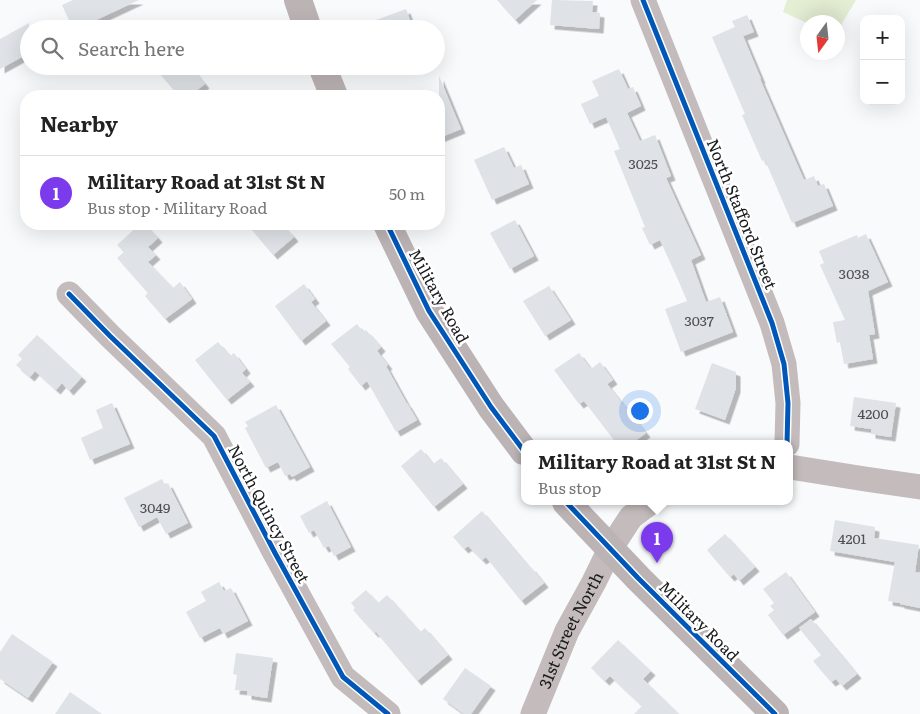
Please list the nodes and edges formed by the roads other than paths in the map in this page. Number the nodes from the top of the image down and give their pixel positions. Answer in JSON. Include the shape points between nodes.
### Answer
{"nodes":[{"id":1,"x":298,"y":0,"type":"edge"},
{"id":2,"x":643,"y":0,"type":"edge"},
{"id":3,"x":305,"y":20,"type":"edge"},
{"id":4,"x":326,"y":75,"type":"edge"},
{"id":5,"x":332,"y":90,"type":"edge"},
{"id":6,"x":390,"y":230,"type":"edge"},
{"id":7,"x":69,"y":294,"type":"dead end"},
{"id":8,"x":787,"y":440,"type":"edge"},
{"id":9,"x":521,"y":447,"type":"edge"},
{"id":10,"x":793,"y":467,"type":"edge"},
{"id":11,"x":920,"y":487,"type":"edge"},
{"id":12,"x":569,"y":505,"type":"edge"},
{"id":13,"x":647,"y":505,"type":"edge"},
{"id":14,"x":610,"y":549,"type":"junction"},
{"id":15,"x":388,"y":714,"type":"edge"},
{"id":16,"x":533,"y":714,"type":"edge"},
{"id":17,"x":775,"y":714,"type":"edge"}],
"edges":[{"from":1,"to":3,"type":"main road"},
{"from":2,"to":8,"type":"street","name":"North Stafford Street","via":[[772,323],[784,364]]},
{"from":4,"to":5,"type":"main road"},
{"from":6,"to":9,"type":"main road","name":"Military Road","via":[[429,311]]},
{"from":7,"to":15,"type":"street","name":"North Quincy Street","via":[[214,436],[343,677]]},
{"from":10,"to":11,"type":"street"},
{"from":12,"to":14,"type":"main road","name":"Military Road"},
{"from":13,"to":14,"type":"street","name":"31st Street North","via":[[631,517]]},
{"from":14,"to":16,"type":"street","name":"31st Street North","via":[[567,631]]},
{"from":14,"to":17,"type":"main road","name":"Military Road"}]}
